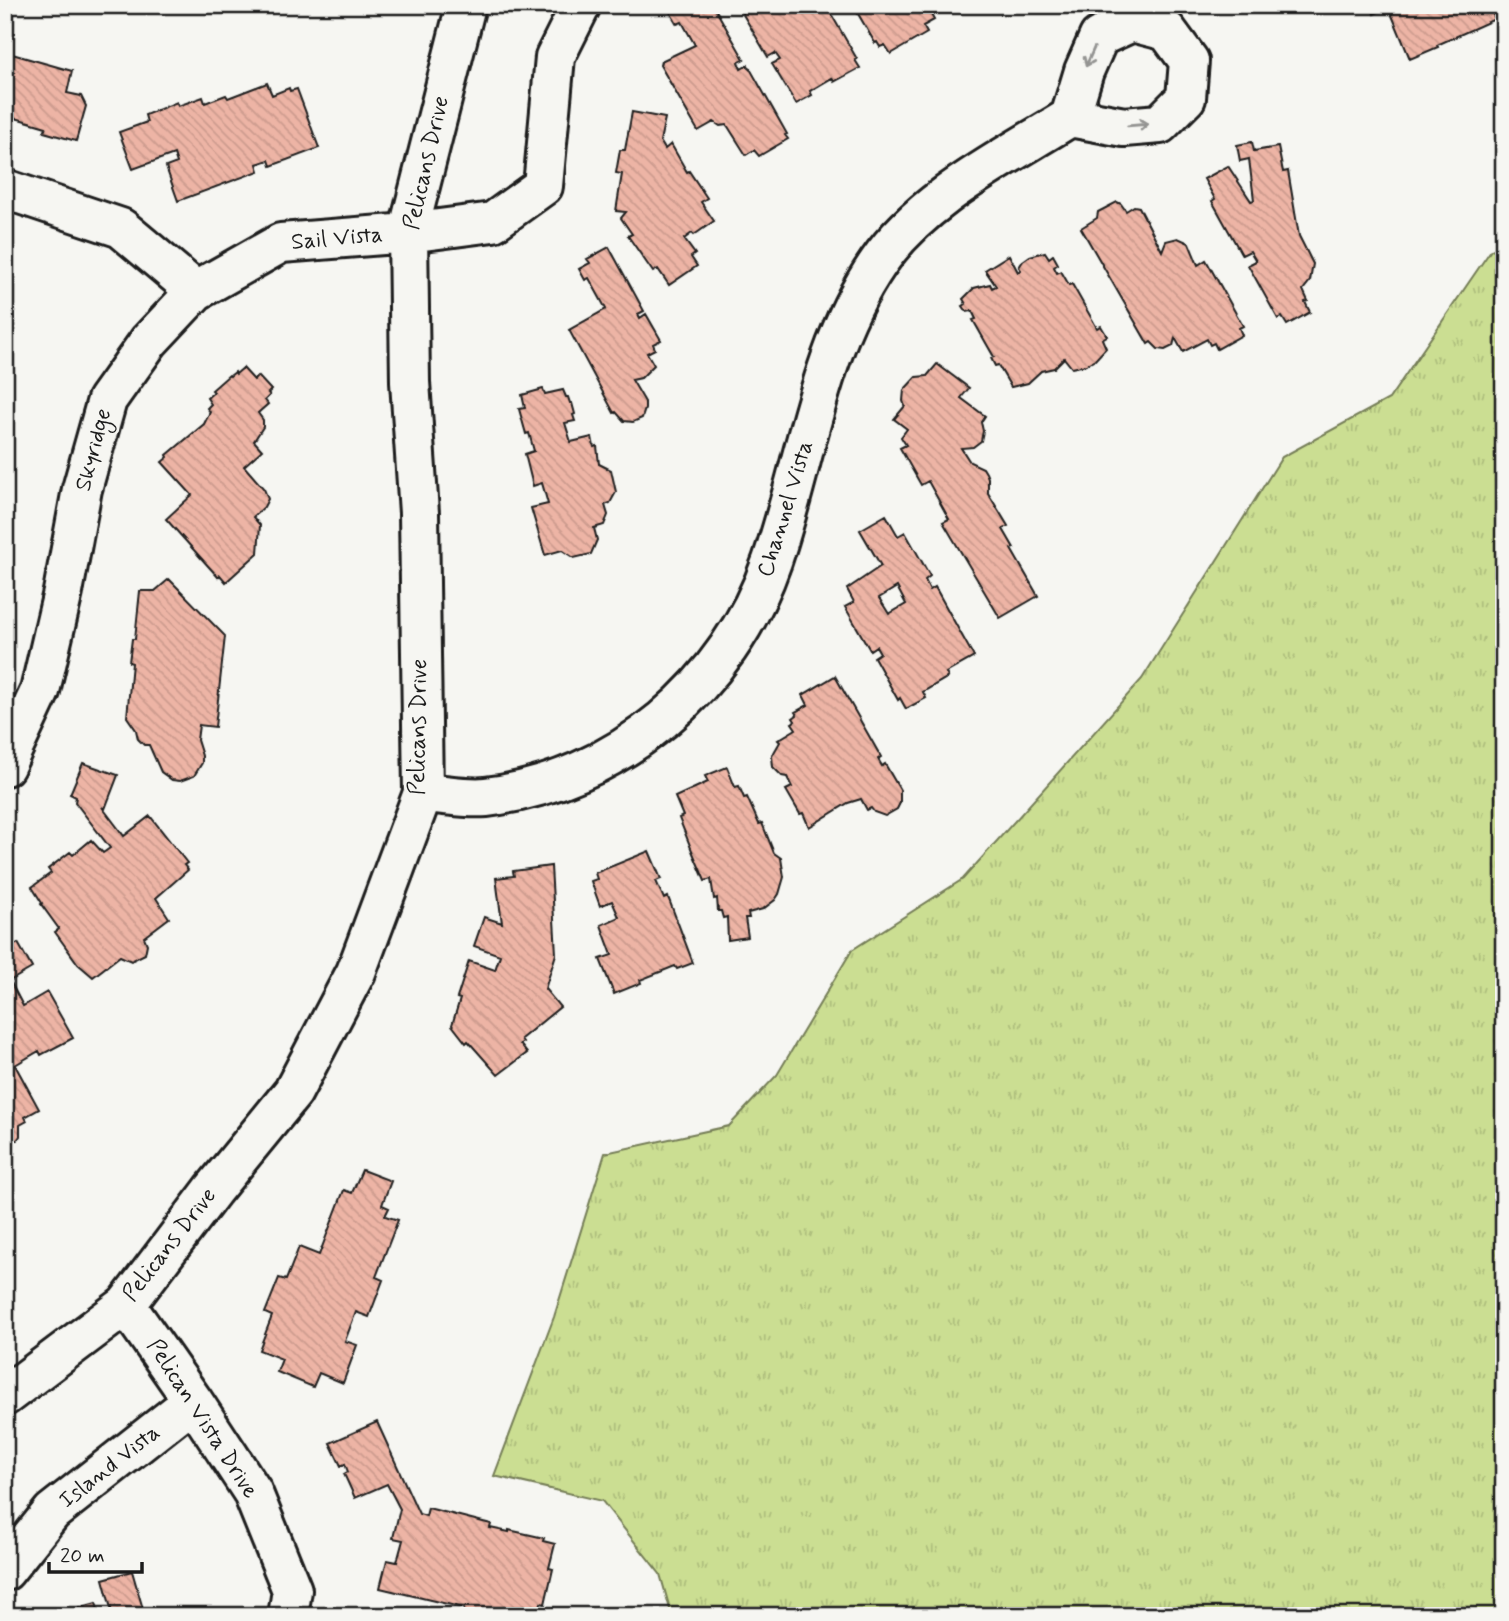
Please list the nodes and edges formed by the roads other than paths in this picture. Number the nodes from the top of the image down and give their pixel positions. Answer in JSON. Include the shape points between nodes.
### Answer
{"nodes":[{"id":1,"x":466,"y":5,"type":"edge"},
{"id":2,"x":581,"y":5,"type":"edge"},
{"id":3,"x":1070,"y":117,"type":"dead end"},
{"id":4,"x":5,"y":189,"type":"edge"},
{"id":5,"x":408,"y":233,"type":"junction"},
{"id":6,"x":196,"y":291,"type":"junction"},
{"id":7,"x":5,"y":766,"type":"edge"},
{"id":8,"x":422,"y":793,"type":"junction"},
{"id":9,"x":126,"y":1305,"type":"junction"},
{"id":10,"x":5,"y":1396,"type":"edge"},
{"id":11,"x":194,"y":1401,"type":"junction"},
{"id":12,"x":5,"y":1571,"type":"edge"},
{"id":13,"x":288,"y":1616,"type":"edge"}],
"edges":[{"from":1,"to":5,"type":"street","name":"Pelicans Drive"},
{"from":2,"to":5,"type":"street","name":"Sail Vista","via":[[555,57],[543,186],[493,222]]},
{"from":3,"to":8,"type":"street","name":"Channel Vista","via":[[954,188],[912,223],[878,261],[849,311],[827,371],[772,562],[746,623],[710,673],[674,710],[626,748],[579,773],[483,797]]},
{"from":4,"to":6,"type":"street","via":[[121,228]]},
{"from":5,"to":6,"type":"street","name":"Sail Vista","via":[[281,243]]},
{"from":5,"to":8,"type":"street","name":"Pelicans Drive","via":[[410,382],[419,513]]},
{"from":6,"to":7,"type":"street","name":"Skyridge","via":[[149,341],[107,400],[82,489],[40,691]]},
{"from":8,"to":9,"type":"street","name":"Pelicans Drive","via":[[356,972],[293,1092]]},
{"from":9,"to":10,"type":"street","name":"Pelicans Drive"},
{"from":9,"to":11,"type":"street","name":"Pelican Vista Drive"},
{"from":11,"to":12,"type":"street","name":"Island Vista","via":[[52,1512]]},
{"from":11,"to":13,"type":"street","name":"Pelican Vista Drive","via":[[252,1491],[292,1590]]}]}
